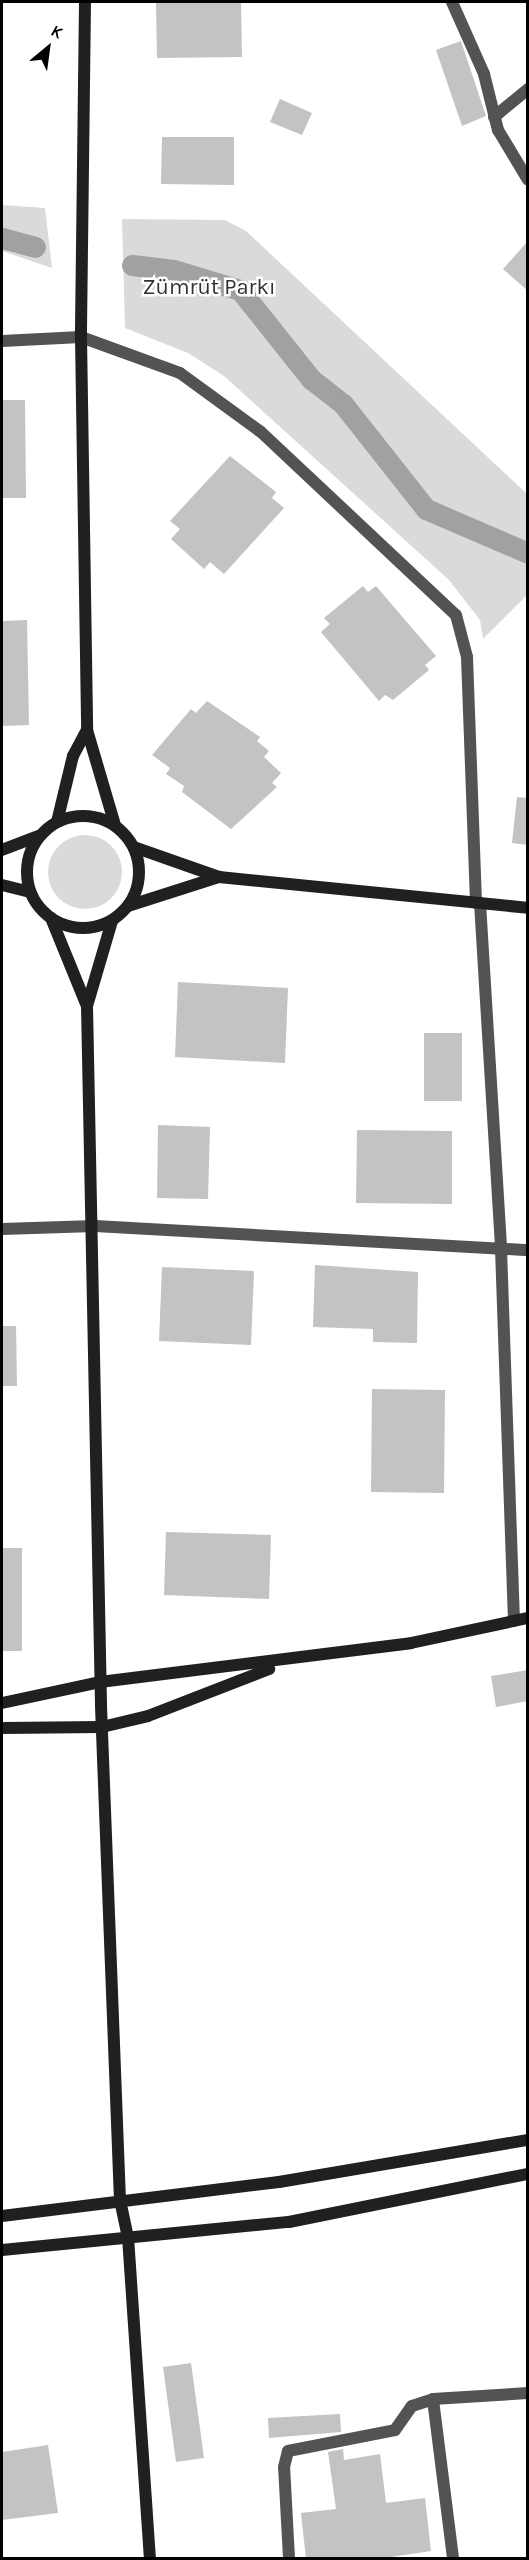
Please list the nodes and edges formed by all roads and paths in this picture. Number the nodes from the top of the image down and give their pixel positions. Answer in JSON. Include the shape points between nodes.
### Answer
{"nodes":[{"id":1,"x":85,"y":2,"type":"edge"},
{"id":2,"x":452,"y":2,"type":"edge"},
{"id":3,"x":528,"y":89,"type":"edge"},
{"id":4,"x":494,"y":117,"type":"junction"},
{"id":5,"x":528,"y":180,"type":"edge"},
{"id":6,"x":81,"y":337,"type":"junction"},
{"id":7,"x":2,"y":341,"type":"edge"},
{"id":8,"x":87,"y":730,"type":"junction"},
{"id":9,"x":57,"y":822,"type":"junction"},
{"id":10,"x":115,"y":825,"type":"junction"},
{"id":11,"x":40,"y":836,"type":"junction"},
{"id":12,"x":134,"y":847,"type":"junction"},
{"id":13,"x":2,"y":850,"type":"edge"},
{"id":14,"x":219,"y":878,"type":"junction"},
{"id":15,"x":2,"y":885,"type":"edge"},
{"id":16,"x":30,"y":891,"type":"junction"},
{"id":17,"x":478,"y":903,"type":"junction"},
{"id":18,"x":128,"y":906,"type":"junction"},
{"id":19,"x":528,"y":908,"type":"edge"},
{"id":20,"x":51,"y":918,"type":"junction"},
{"id":21,"x":112,"y":921,"type":"junction"},
{"id":22,"x":87,"y":1006,"type":"junction"},
{"id":23,"x":95,"y":1226,"type":"junction"},
{"id":24,"x":2,"y":1228,"type":"edge"},
{"id":25,"x":501,"y":1249,"type":"junction"},
{"id":26,"x":528,"y":1250,"type":"edge"},
{"id":27,"x":528,"y":1618,"type":"edge"},
{"id":28,"x":514,"y":1621,"type":"junction"},
{"id":29,"x":284,"y":1662,"type":"junction"},
{"id":30,"x":100,"y":1682,"type":"junction"},
{"id":31,"x":2,"y":1702,"type":"edge"},
{"id":32,"x":102,"y":1727,"type":"junction"},
{"id":33,"x":2,"y":1728,"type":"edge"},
{"id":34,"x":528,"y":2140,"type":"edge"},
{"id":35,"x":528,"y":2174,"type":"edge"},
{"id":36,"x":120,"y":2200,"type":"junction"},
{"id":37,"x":2,"y":2216,"type":"edge"},
{"id":38,"x":128,"y":2237,"type":"junction"},
{"id":39,"x":2,"y":2250,"type":"edge"},
{"id":40,"x":528,"y":2394,"type":"edge"},
{"id":41,"x":433,"y":2399,"type":"junction"},
{"id":42,"x":150,"y":2559,"type":"edge"},
{"id":43,"x":289,"y":2559,"type":"edge"},
{"id":44,"x":453,"y":2559,"type":"edge"}],
"edges":[{"from":1,"to":6,"type":"street"},
{"from":2,"to":4,"type":"street","via":[[484,74]]},
{"from":3,"to":4,"type":"street"},
{"from":4,"to":5,"type":"street"},
{"from":6,"to":7,"type":"street"},
{"from":6,"to":8,"type":"street"},
{"from":6,"to":17,"type":"street","via":[[180,373],[219,398],[328,492],[456,615],[467,657]]},
{"from":8,"to":9,"type":"street","via":[[73,756]]},
{"from":8,"to":10,"type":"street"},
{"from":9,"to":10,"type":"street","via":[[83,816]]},
{"from":9,"to":11,"type":"street"},
{"from":10,"to":12,"type":"street"},
{"from":11,"to":13,"type":"street"},
{"from":11,"to":16,"type":"street","via":[[27,861]]},
{"from":12,"to":14,"type":"street"},
{"from":12,"to":18,"type":"street","via":[[140,874]]},
{"from":14,"to":17,"type":"street"},
{"from":14,"to":18,"type":"street"},
{"from":15,"to":16,"type":"street"},
{"from":16,"to":20,"type":"street"},
{"from":17,"to":19,"type":"street"},
{"from":17,"to":25,"type":"street"},
{"from":18,"to":21,"type":"street"},
{"from":20,"to":21,"type":"street","via":[[79,929]]},
{"from":20,"to":22,"type":"street"},
{"from":21,"to":22,"type":"street"},
{"from":22,"to":23,"type":"street"},
{"from":23,"to":24,"type":"street"},
{"from":23,"to":25,"type":"street"},
{"from":23,"to":30,"type":"street"},
{"from":25,"to":26,"type":"street"},
{"from":25,"to":28,"type":"street"},
{"from":27,"to":28,"type":"street"},
{"from":28,"to":29,"type":"street"},
{"from":29,"to":30,"type":"street"},
{"from":29,"to":32,"type":"street","via":[[148,1716]]},
{"from":30,"to":31,"type":"street"},
{"from":30,"to":32,"type":"street"},
{"from":32,"to":33,"type":"street"},
{"from":32,"to":36,"type":"street"},
{"from":34,"to":36,"type":"street","via":[[279,2182]]},
{"from":35,"to":38,"type":"street","via":[[289,2222]]},
{"from":36,"to":37,"type":"street"},
{"from":36,"to":38,"type":"street"},
{"from":38,"to":39,"type":"street"},
{"from":38,"to":42,"type":"street"},
{"from":40,"to":41,"type":"street"},
{"from":41,"to":43,"type":"street","via":[[411,2406],[395,2430],[288,2451],[284,2467]]},
{"from":41,"to":44,"type":"street"}]}
